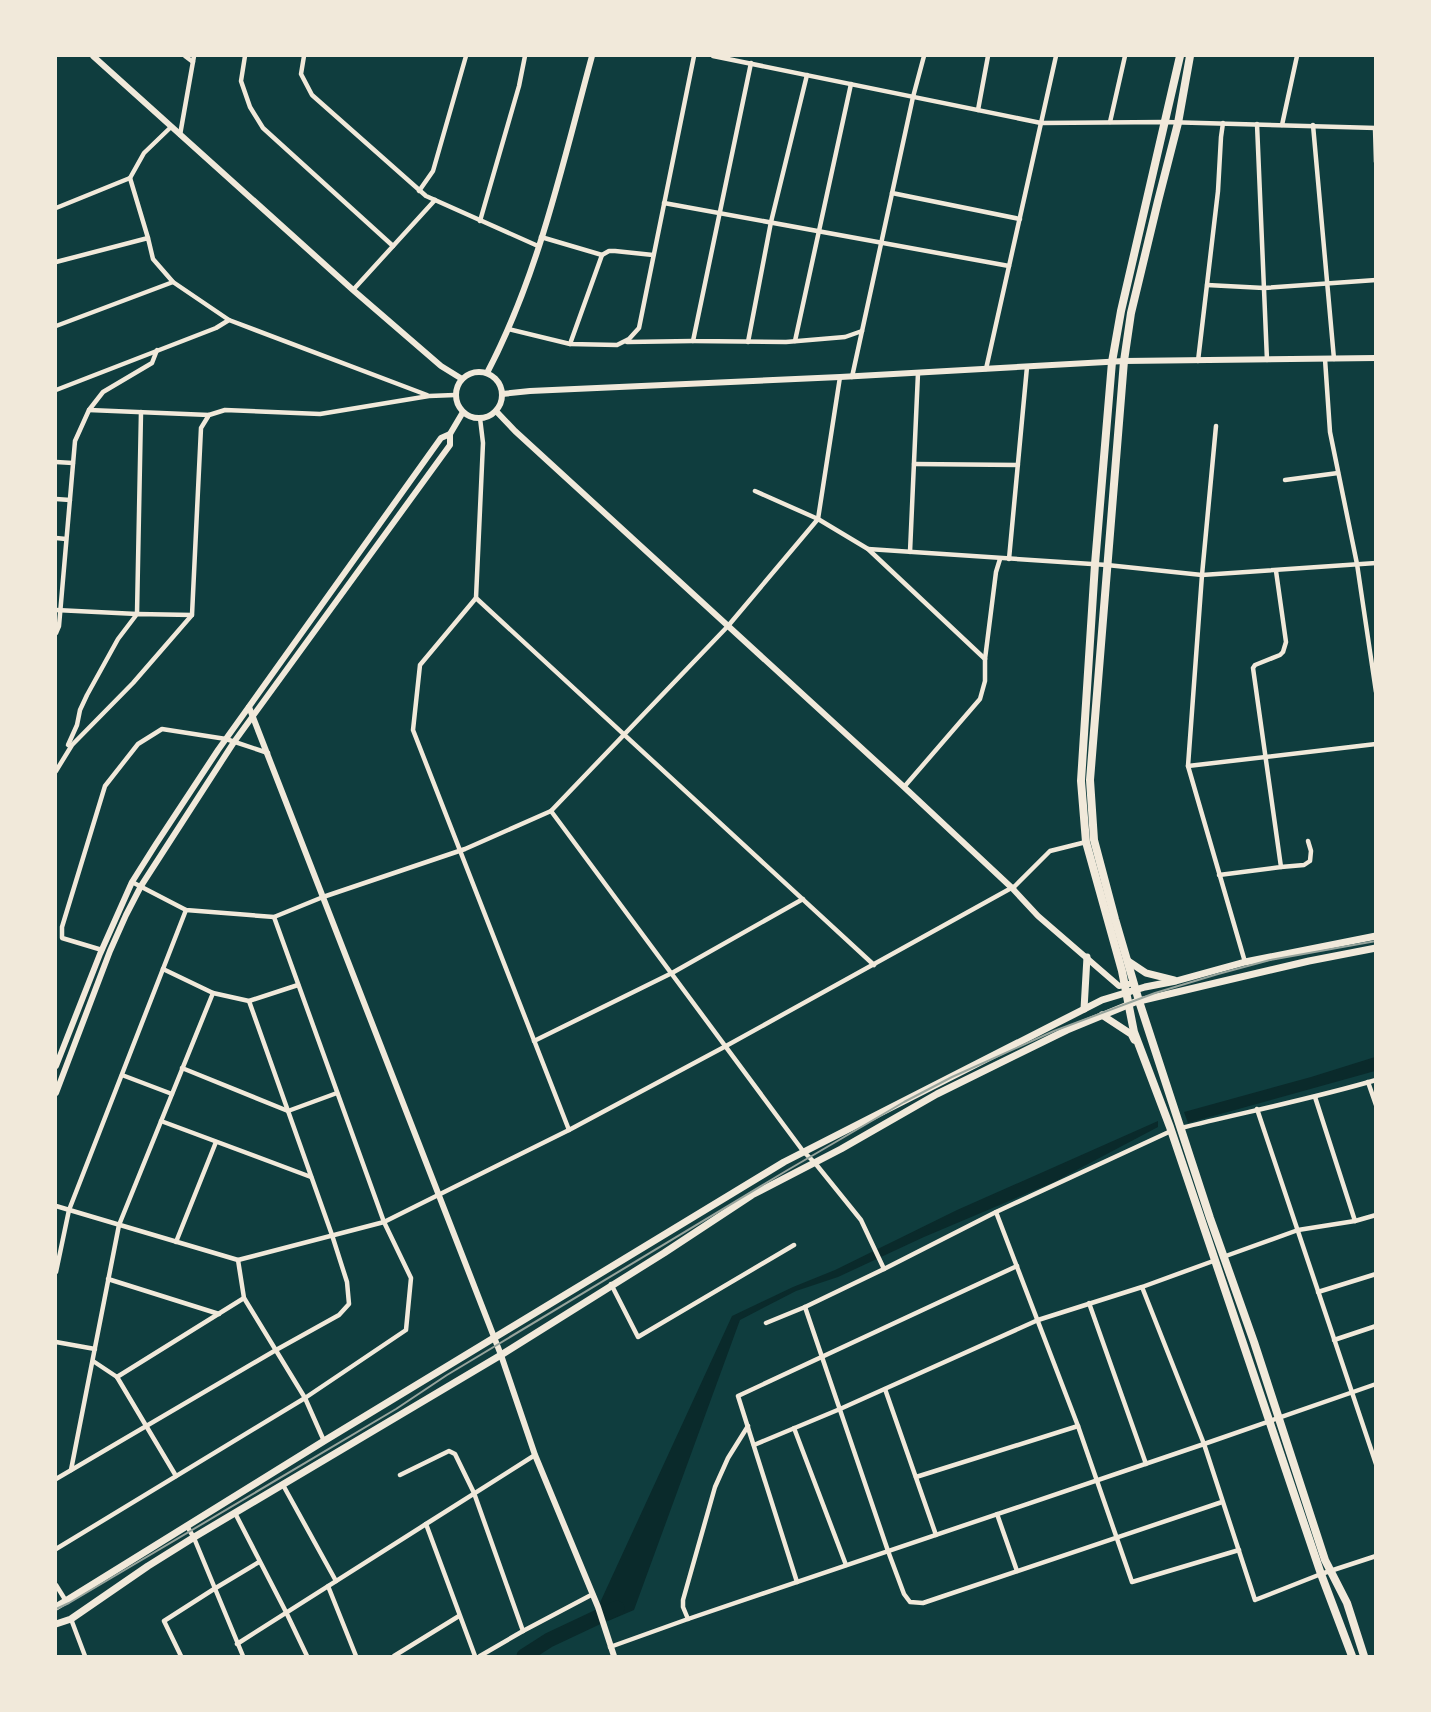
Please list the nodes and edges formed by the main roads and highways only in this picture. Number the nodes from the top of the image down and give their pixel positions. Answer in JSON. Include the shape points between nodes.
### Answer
{"nodes":[{"id":1,"x":1180,"y":56,"type":"edge"},
{"id":2,"x":1190,"y":56,"type":"edge"},
{"id":3,"x":1376,"y":936,"type":"edge"},
{"id":4,"x":1376,"y":948,"type":"edge"},
{"id":5,"x":1087,"y":957,"type":"road end"},
{"id":6,"x":1128,"y":962,"type":"junction"},
{"id":7,"x":1176,"y":981,"type":"junction"},
{"id":8,"x":1135,"y":986,"type":"junction"},
{"id":9,"x":1126,"y":989,"type":"junction"},
{"id":10,"x":1139,"y":1001,"type":"junction"},
{"id":11,"x":1130,"y":1004,"type":"junction"},
{"id":12,"x":1084,"y":1009,"type":"junction"},
{"id":13,"x":1102,"y":1015,"type":"junction"},
{"id":14,"x":1142,"y":1053,"type":"junction"},
{"id":15,"x":56,"y":1607,"type":"edge"},
{"id":16,"x":56,"y":1624,"type":"edge"},
{"id":17,"x":1352,"y":1656,"type":"edge"},
{"id":18,"x":1364,"y":1656,"type":"edge"}],
"edges":[{"from":1,"to":9,"type":"main road","via":[[1120,311],[1112,362],[1081,781],[1086,842]]},
{"from":2,"to":6,"type":"main road","via":[[1178,123],[1131,313],[1124,361],[1090,780],[1094,840]]},
{"from":3,"to":7,"type":"main road","via":[[1245,962]]},
{"from":4,"to":10,"type":"main road"},
{"from":5,"to":12,"type":"main road"},
{"from":6,"to":7,"type":"main road","via":[[1146,973]]},
{"from":6,"to":8,"type":"main road"},
{"from":7,"to":8,"type":"main road"},
{"from":8,"to":9,"type":"main road"},
{"from":8,"to":10,"type":"main road"},
{"from":9,"to":11,"type":"main road"},
{"from":9,"to":12,"type":"main road"},
{"from":10,"to":11,"type":"main road"},
{"from":10,"to":18,"type":"main road","via":[[1325,1560],[1347,1603]]},
{"from":11,"to":13,"type":"main road"},
{"from":11,"to":14,"type":"main road"},
{"from":12,"to":15,"type":"main road","via":[[803,1151]]},
{"from":13,"to":14,"type":"main road","via":[[1131,1034]]},
{"from":13,"to":16,"type":"main road","via":[[937,1094],[752,1195],[501,1355],[148,1566],[71,1619]]},
{"from":14,"to":17,"type":"main road"}]}
